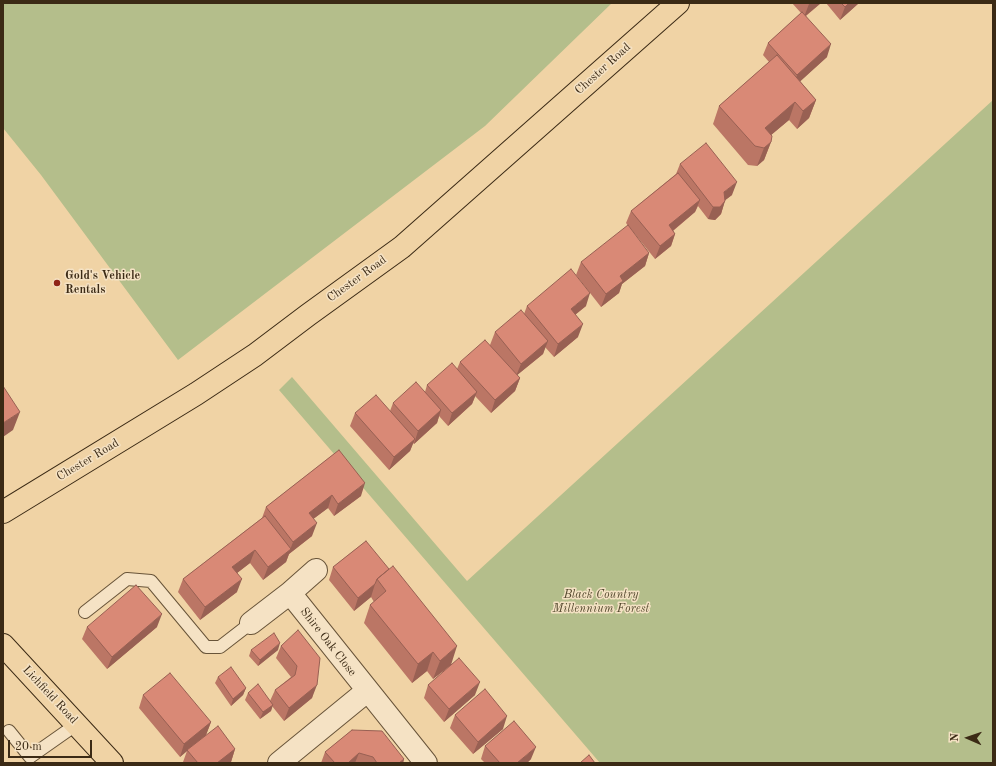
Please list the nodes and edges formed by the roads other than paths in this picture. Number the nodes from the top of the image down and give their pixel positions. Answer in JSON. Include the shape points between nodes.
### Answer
{"nodes":[{"id":1,"x":678,"y":3,"type":"edge"},
{"id":2,"x":3,"y":512,"type":"edge"},
{"id":3,"x":316,"y":570,"type":"dead end"},
{"id":4,"x":290,"y":593,"type":"junction"},
{"id":5,"x":85,"y":612,"type":"dead end"},
{"id":6,"x":251,"y":623,"type":"joint"},
{"id":7,"x":3,"y":644,"type":"edge"},
{"id":8,"x":367,"y":691,"type":"junction"},
{"id":9,"x":77,"y":724,"type":"junction"},
{"id":10,"x":10,"y":731,"type":"dead end"},
{"id":11,"x":112,"y":763,"type":"edge"},
{"id":12,"x":279,"y":763,"type":"edge"},
{"id":13,"x":426,"y":763,"type":"edge"}],
"edges":[{"from":1,"to":2,"type":"highway","name":"Chester Road","via":[[402,247],[203,390]]},
{"from":3,"to":4,"type":"street"},
{"from":4,"to":6,"type":"street"},
{"from":4,"to":8,"type":"street","name":"Shire Oak Close"},
{"from":5,"to":6,"type":"lane","via":[[128,579],[151,581],[206,647],[220,647]]},
{"from":7,"to":9,"type":"highway","name":"Lichfield Road"},
{"from":8,"to":12,"type":"street"},
{"from":8,"to":13,"type":"street","name":"Shire Oak Close"},
{"from":9,"to":10,"type":"lane","via":[[30,757]]},
{"from":9,"to":11,"type":"highway","name":"Lichfield Road"}]}
